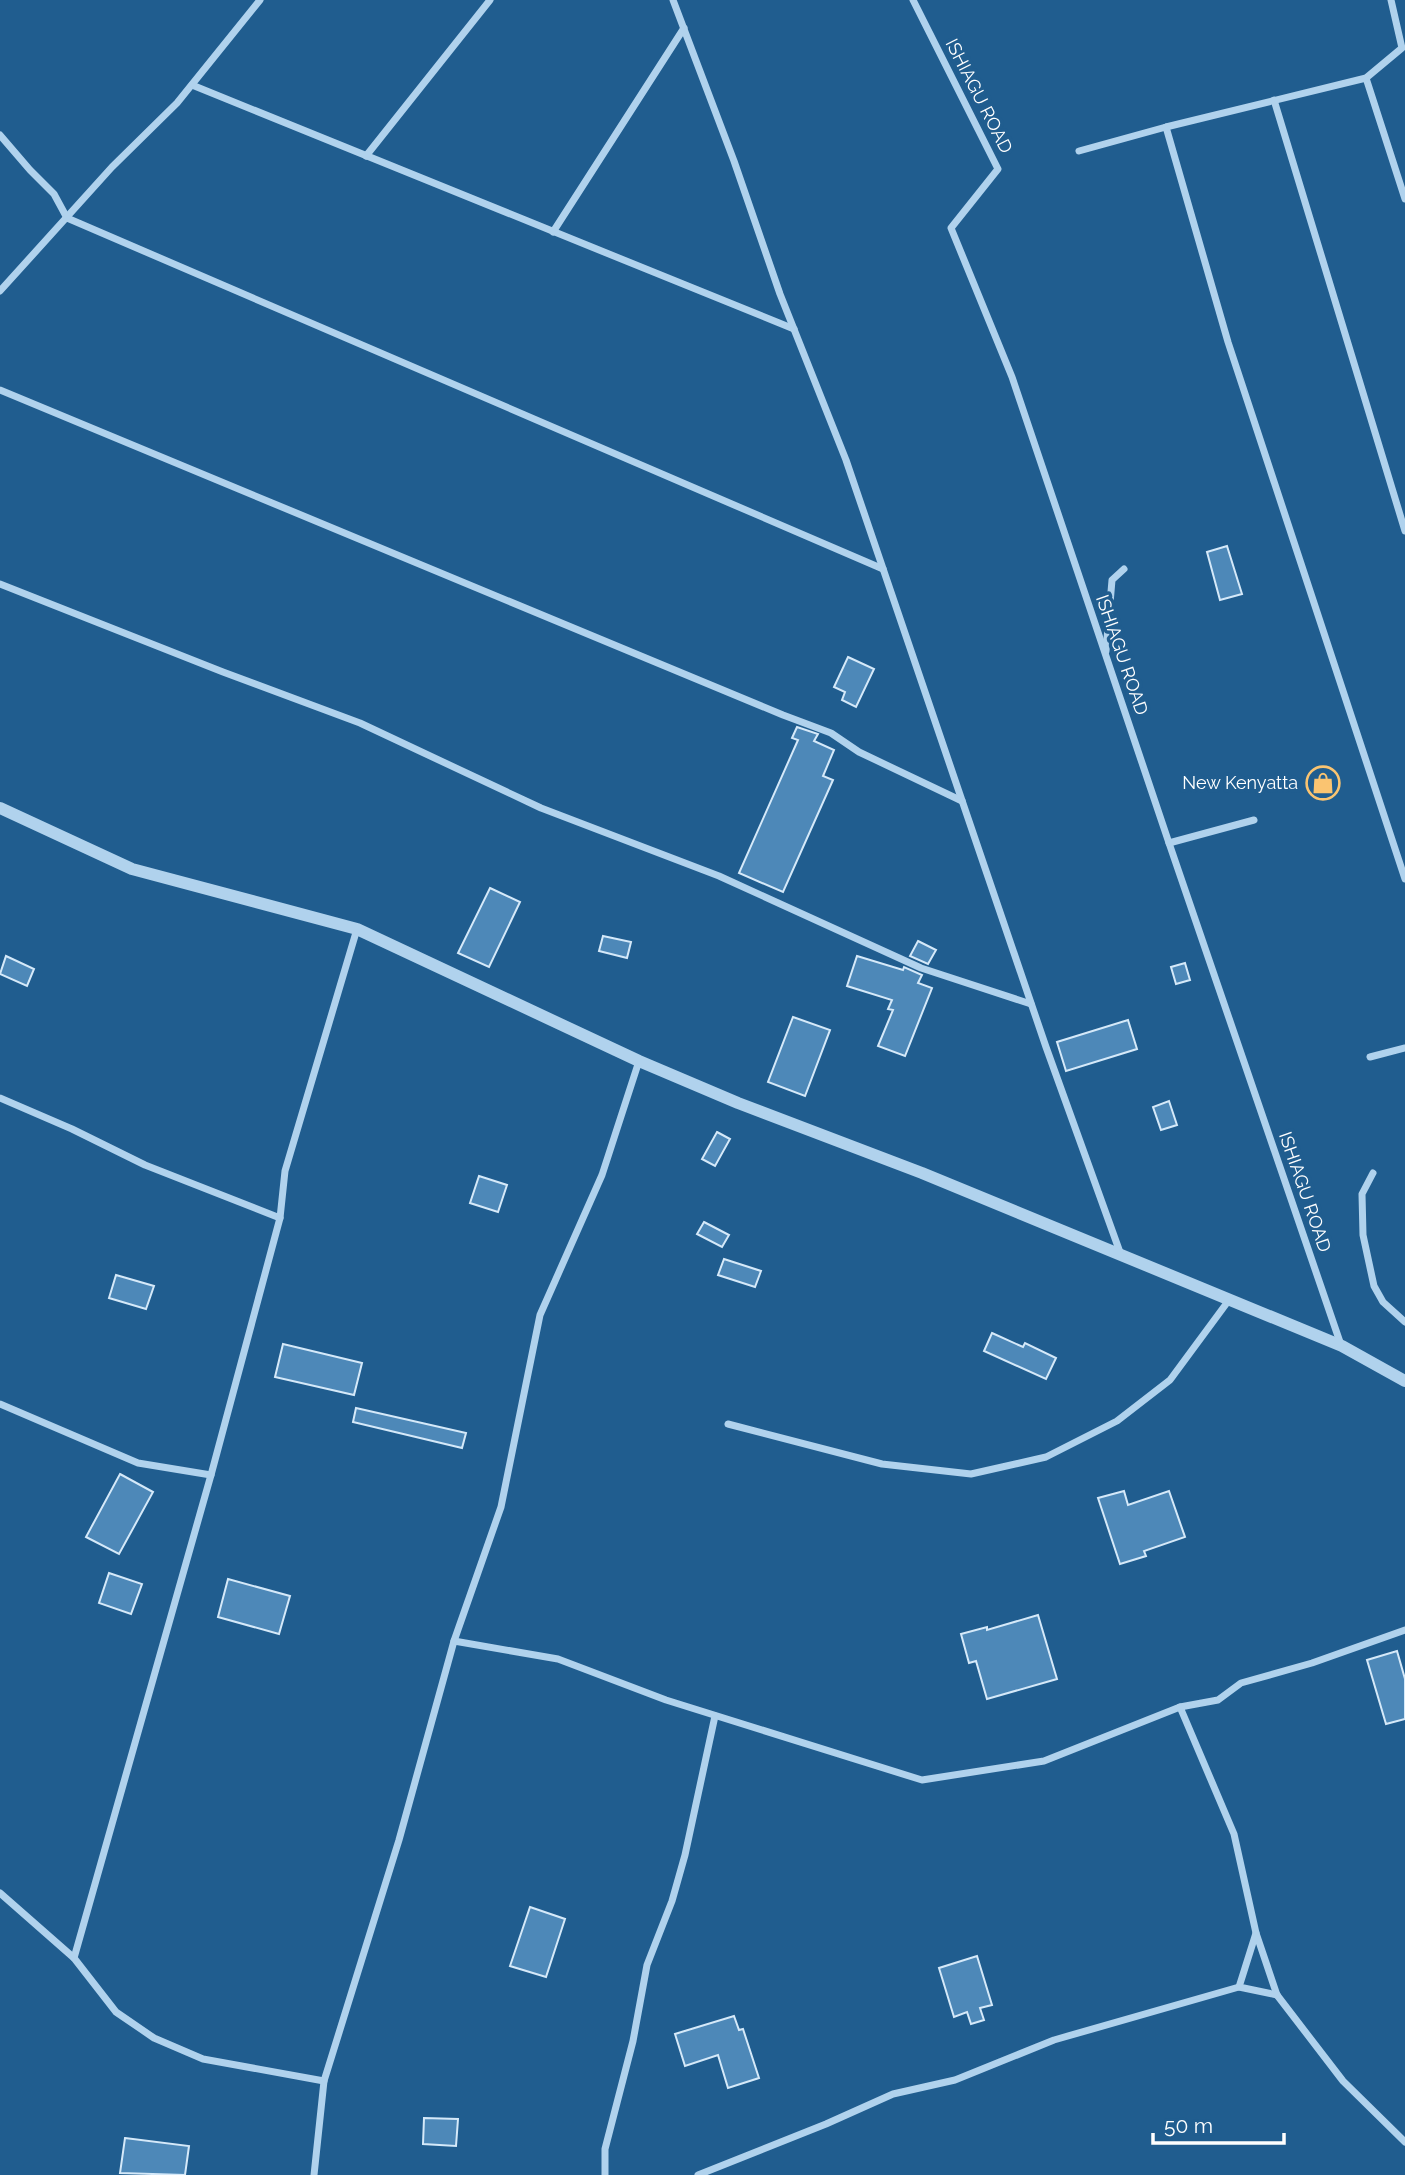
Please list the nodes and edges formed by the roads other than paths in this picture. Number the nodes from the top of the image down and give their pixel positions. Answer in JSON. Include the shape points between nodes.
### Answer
{"nodes":[{"id":1,"x":260,"y":0,"type":"edge"},
{"id":2,"x":490,"y":0,"type":"edge"},
{"id":3,"x":673,"y":0,"type":"edge"},
{"id":4,"x":913,"y":0,"type":"edge"},
{"id":5,"x":1391,"y":0,"type":"edge"},
{"id":6,"x":684,"y":28,"type":"junction"},
{"id":7,"x":1366,"y":78,"type":"junction"},
{"id":8,"x":192,"y":85,"type":"junction"},
{"id":9,"x":1274,"y":100,"type":"junction"},
{"id":10,"x":1166,"y":127,"type":"junction"},
{"id":11,"x":0,"y":135,"type":"edge"},
{"id":12,"x":1079,"y":151,"type":"dead end"},
{"id":13,"x":366,"y":156,"type":"junction"},
{"id":14,"x":1405,"y":199,"type":"edge"},
{"id":15,"x":67,"y":218,"type":"junction"},
{"id":16,"x":553,"y":232,"type":"junction"},
{"id":17,"x":0,"y":291,"type":"edge"},
{"id":18,"x":794,"y":330,"type":"junction"},
{"id":19,"x":0,"y":390,"type":"edge"},
{"id":20,"x":1405,"y":531,"type":"edge"},
{"id":21,"x":883,"y":569,"type":"junction"},
{"id":22,"x":1124,"y":569,"type":"dead end"},
{"id":23,"x":0,"y":584,"type":"edge"},
{"id":24,"x":1105,"y":655,"type":"junction"},
{"id":25,"x":962,"y":801,"type":"junction"},
{"id":26,"x":0,"y":808,"type":"edge"},
{"id":27,"x":1254,"y":820,"type":"dead end"},
{"id":28,"x":1169,"y":843,"type":"junction"},
{"id":29,"x":1405,"y":879,"type":"edge"},
{"id":30,"x":357,"y":929,"type":"junction"},
{"id":31,"x":1031,"y":1004,"type":"junction"},
{"id":32,"x":1405,"y":1048,"type":"edge"},
{"id":33,"x":1370,"y":1057,"type":"dead end"},
{"id":34,"x":639,"y":1060,"type":"junction"},
{"id":35,"x":0,"y":1098,"type":"edge"},
{"id":36,"x":1373,"y":1173,"type":"dead end"},
{"id":37,"x":279,"y":1218,"type":"junction"},
{"id":38,"x":1121,"y":1255,"type":"junction"},
{"id":39,"x":1229,"y":1300,"type":"junction"},
{"id":40,"x":1405,"y":1322,"type":"edge"},
{"id":41,"x":1342,"y":1346,"type":"junction"},
{"id":42,"x":1405,"y":1381,"type":"edge"},
{"id":43,"x":0,"y":1404,"type":"edge"},
{"id":44,"x":728,"y":1424,"type":"dead end"},
{"id":45,"x":211,"y":1475,"type":"junction"},
{"id":46,"x":1405,"y":1630,"type":"edge"},
{"id":47,"x":454,"y":1641,"type":"junction"},
{"id":48,"x":1180,"y":1707,"type":"junction"},
{"id":49,"x":715,"y":1716,"type":"junction"},
{"id":50,"x":0,"y":1893,"type":"edge"},
{"id":51,"x":1256,"y":1933,"type":"junction"},
{"id":52,"x":74,"y":1958,"type":"junction"},
{"id":53,"x":1239,"y":1987,"type":"junction"},
{"id":54,"x":1278,"y":1995,"type":"junction"},
{"id":55,"x":324,"y":2081,"type":"junction"},
{"id":56,"x":1405,"y":2141,"type":"edge"},
{"id":57,"x":314,"y":2175,"type":"edge"},
{"id":58,"x":604,"y":2175,"type":"edge"},
{"id":59,"x":698,"y":2175,"type":"edge"}],
"edges":[{"from":1,"to":8,"type":"street"},
{"from":2,"to":13,"type":"street"},
{"from":3,"to":6,"type":"street"},
{"from":4,"to":24,"type":"street","name":"ISHIAGU ROAD","via":[[998,169],[951,228],[1013,377]]},
{"from":5,"to":7,"type":"street","via":[[1402,48]]},
{"from":6,"to":16,"type":"street"},
{"from":6,"to":18,"type":"street"},
{"from":7,"to":9,"type":"street"},
{"from":7,"to":14,"type":"street"},
{"from":8,"to":13,"type":"street"},
{"from":8,"to":15,"type":"street"},
{"from":9,"to":10,"type":"street"},
{"from":9,"to":20,"type":"street"},
{"from":10,"to":12,"type":"street"},
{"from":10,"to":29,"type":"street","via":[[1228,342]]},
{"from":11,"to":15,"type":"street","via":[[54,194]]},
{"from":13,"to":16,"type":"street"},
{"from":15,"to":17,"type":"street"},
{"from":15,"to":21,"type":"street"},
{"from":16,"to":18,"type":"street"},
{"from":18,"to":21,"type":"street"},
{"from":19,"to":25,"type":"street","via":[[831,733],[859,752]]},
{"from":21,"to":25,"type":"street"},
{"from":22,"to":24,"type":"street","via":[[1112,580]]},
{"from":23,"to":31,"type":"street","via":[[360,723],[541,808],[719,876],[921,968]]},
{"from":24,"to":28,"type":"street","name":"ISHIAGU ROAD"},
{"from":25,"to":31,"type":"street"},
{"from":26,"to":30,"type":"street","via":[[132,869]]},
{"from":27,"to":28,"type":"street"},
{"from":28,"to":41,"type":"street","name":"ISHIAGU ROAD"},
{"from":30,"to":34,"type":"street"},
{"from":30,"to":37,"type":"street","via":[[285,1171]]},
{"from":31,"to":38,"type":"street"},
{"from":32,"to":33,"type":"street"},
{"from":34,"to":38,"type":"street"},
{"from":34,"to":47,"type":"street","via":[[602,1175],[540,1315],[501,1507]]},
{"from":35,"to":37,"type":"street","via":[[145,1165]]},
{"from":36,"to":40,"type":"street","via":[[1362,1194],[1363,1236],[1374,1286],[1383,1303]]},
{"from":37,"to":45,"type":"street"},
{"from":38,"to":39,"type":"street"},
{"from":39,"to":41,"type":"street"},
{"from":39,"to":44,"type":"street","via":[[1170,1380],[1117,1420],[1046,1457],[971,1474],[882,1464]]},
{"from":41,"to":42,"type":"street"},
{"from":43,"to":45,"type":"street","via":[[138,1463]]},
{"from":45,"to":52,"type":"street"},
{"from":46,"to":48,"type":"street","via":[[1241,1683],[1218,1700]]},
{"from":47,"to":49,"type":"street","via":[[558,1659]]},
{"from":47,"to":55,"type":"street","via":[[399,1840]]},
{"from":48,"to":49,"type":"street","via":[[1044,1761],[922,1780]]},
{"from":48,"to":51,"type":"street","via":[[1234,1834]]},
{"from":49,"to":58,"type":"street","via":[[685,1855],[647,1965]]},
{"from":50,"to":52,"type":"street"},
{"from":51,"to":53,"type":"street"},
{"from":51,"to":54,"type":"street"},
{"from":52,"to":55,"type":"street","via":[[116,2012],[154,2038],[204,2059]]},
{"from":53,"to":54,"type":"street"},
{"from":53,"to":59,"type":"street","via":[[1054,2039],[955,2080],[893,2094]]},
{"from":54,"to":56,"type":"street","via":[[1343,2081]]},
{"from":55,"to":57,"type":"street"}]}
